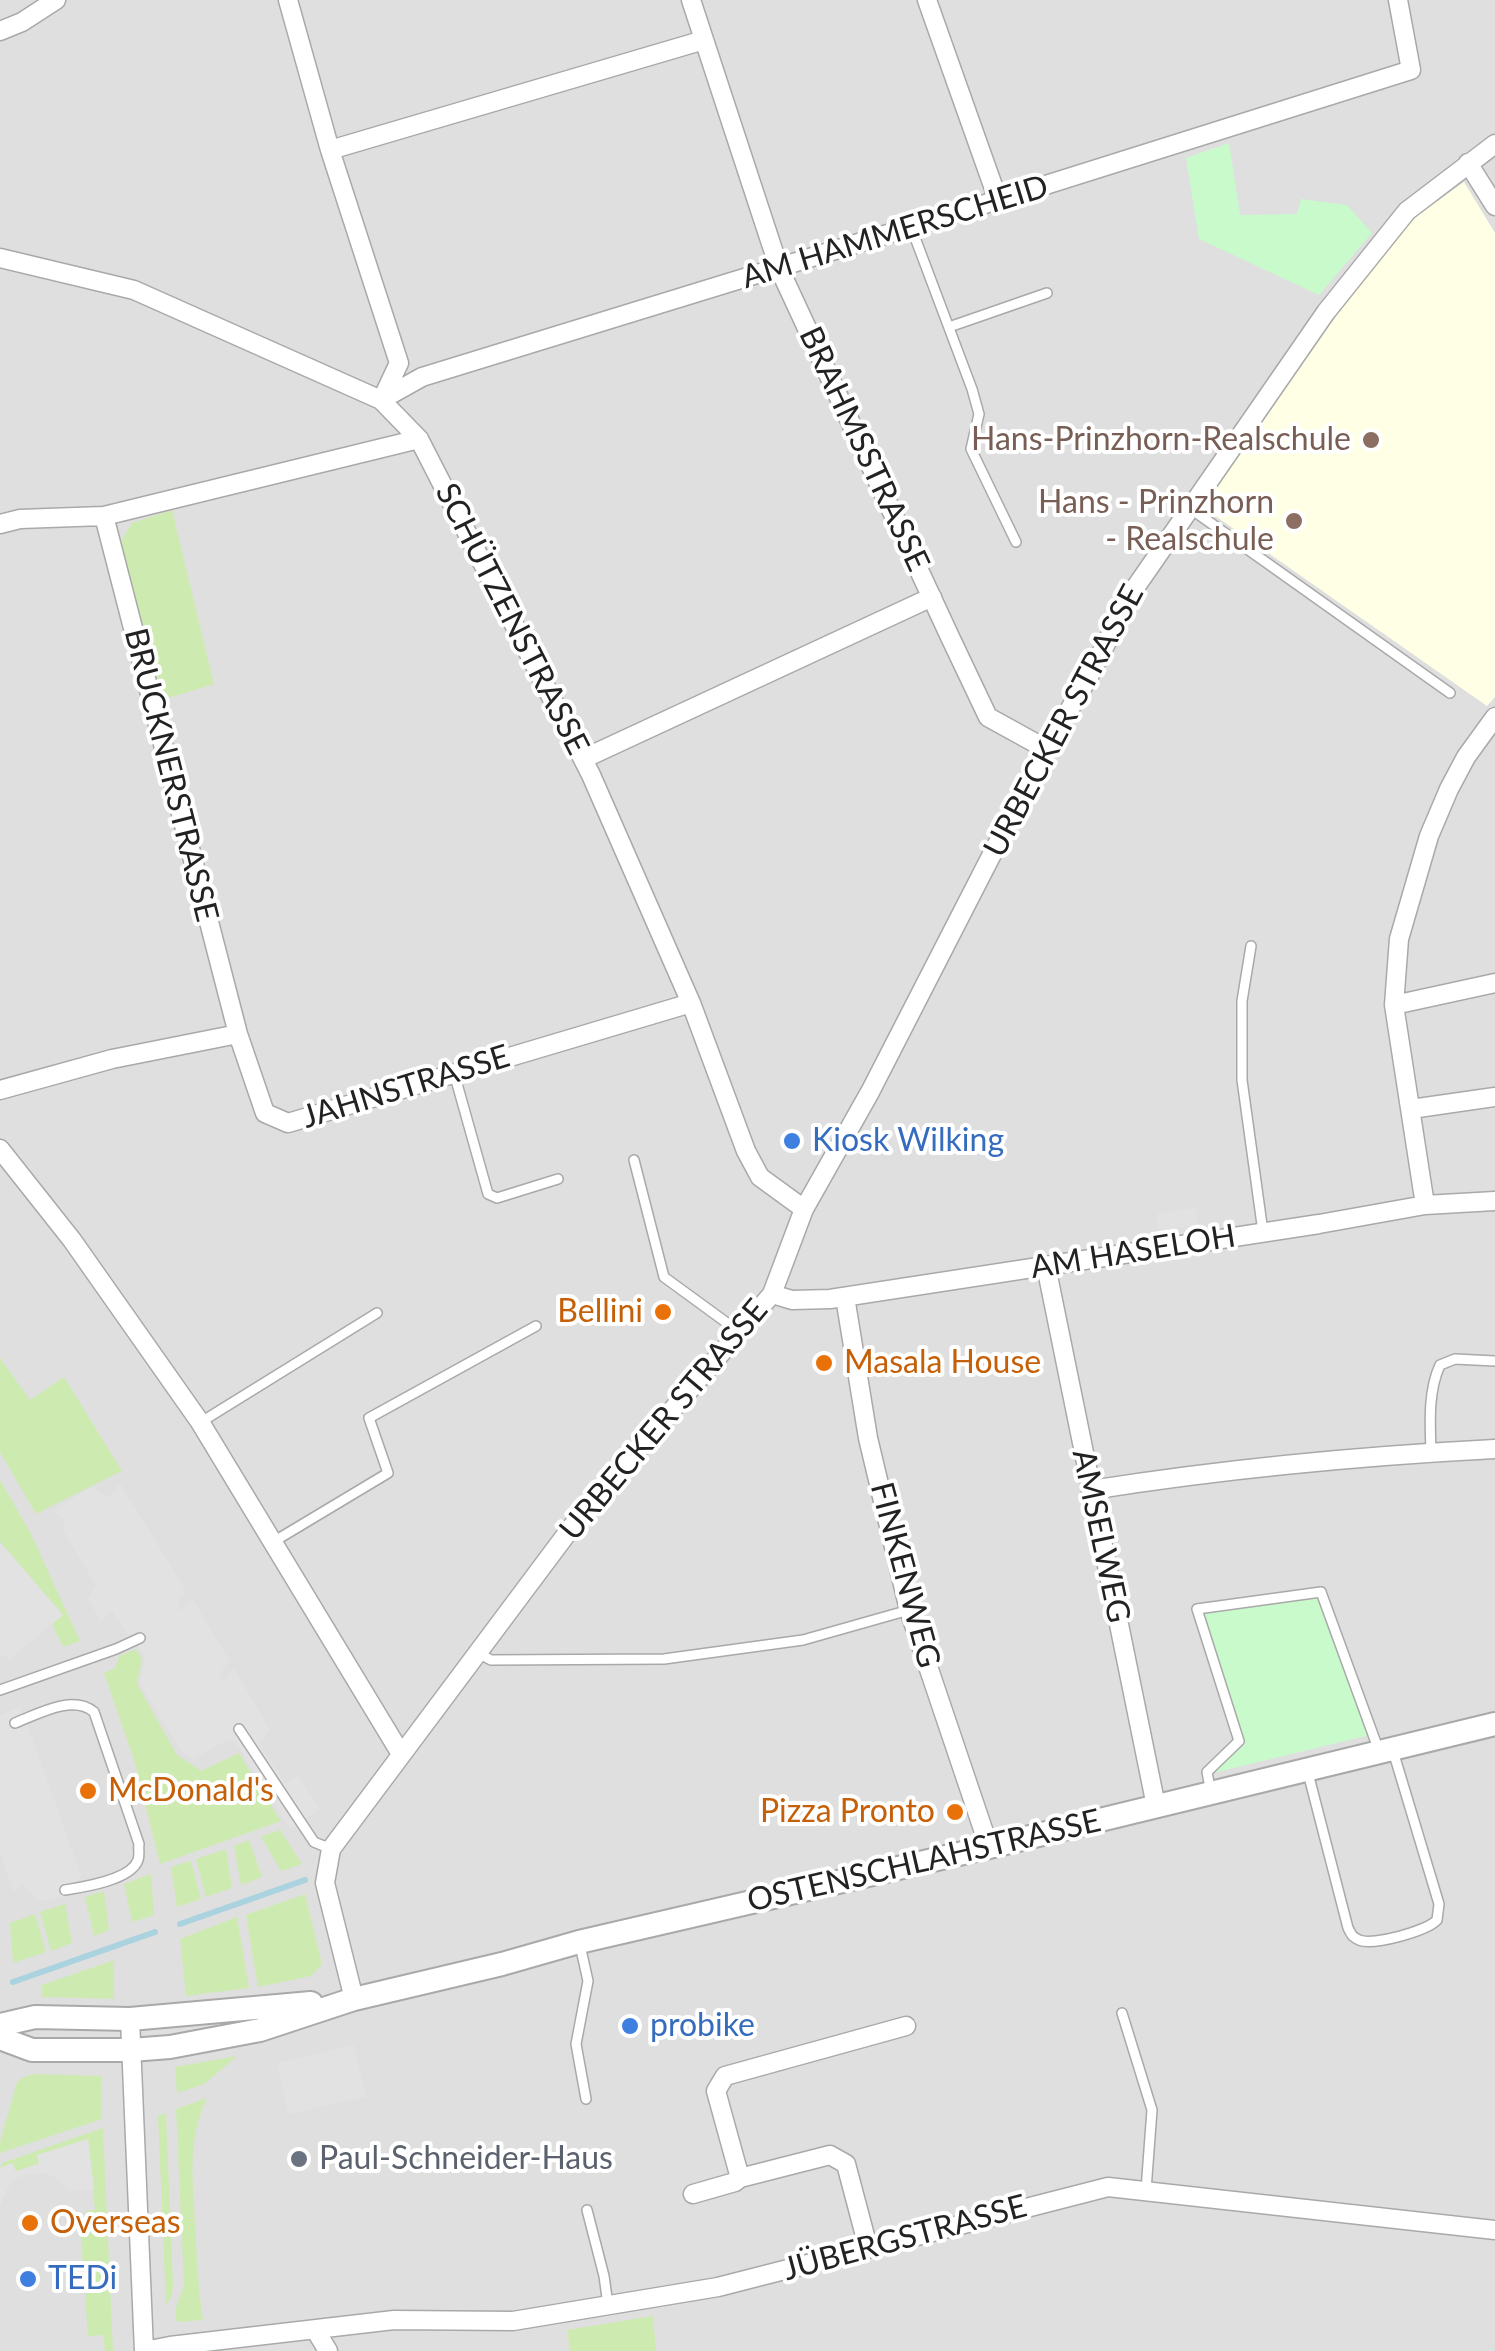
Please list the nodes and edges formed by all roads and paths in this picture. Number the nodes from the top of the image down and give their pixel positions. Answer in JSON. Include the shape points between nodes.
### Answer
{"nodes":[{"id":1,"x":56,"y":0,"type":"edge"},
{"id":2,"x":288,"y":0,"type":"edge"},
{"id":3,"x":692,"y":0,"type":"edge"},
{"id":4,"x":927,"y":0,"type":"edge"},
{"id":5,"x":1398,"y":0,"type":"edge"},
{"id":6,"x":0,"y":31,"type":"edge"},
{"id":7,"x":704,"y":40,"type":"junction"},
{"id":8,"x":1495,"y":144,"type":"edge"},
{"id":9,"x":330,"y":150,"type":"junction"},
{"id":10,"x":1468,"y":163,"type":"junction"},
{"id":11,"x":998,"y":200,"type":"junction"},
{"id":12,"x":1495,"y":206,"type":"edge"},
{"id":13,"x":911,"y":227,"type":"junction"},
{"id":14,"x":0,"y":258,"type":"edge"},
{"id":15,"x":779,"y":268,"type":"junction"},
{"id":16,"x":1048,"y":294,"type":"dead end"},
{"id":17,"x":948,"y":327,"type":"junction"},
{"id":18,"x":382,"y":400,"type":"junction"},
{"id":19,"x":419,"y":438,"type":"junction"},
{"id":20,"x":1189,"y":508,"type":"junction"},
{"id":21,"x":104,"y":516,"type":"junction"},
{"id":22,"x":0,"y":524,"type":"edge"},
{"id":23,"x":1016,"y":542,"type":"dead end"},
{"id":24,"x":932,"y":597,"type":"junction"},
{"id":25,"x":1450,"y":693,"type":"dead end"},
{"id":26,"x":1495,"y":717,"type":"edge"},
{"id":27,"x":1046,"y":750,"type":"junction"},
{"id":28,"x":583,"y":759,"type":"junction"},
{"id":29,"x":1251,"y":946,"type":"dead end"},
{"id":30,"x":1495,"y":982,"type":"edge"},
{"id":31,"x":690,"y":1003,"type":"junction"},
{"id":32,"x":1394,"y":1004,"type":"junction"},
{"id":33,"x":238,"y":1034,"type":"junction"},
{"id":34,"x":454,"y":1073,"type":"junction"},
{"id":35,"x":0,"y":1090,"type":"edge"},
{"id":36,"x":1495,"y":1097,"type":"edge"},
{"id":37,"x":1411,"y":1109,"type":"junction"},
{"id":38,"x":0,"y":1149,"type":"edge"},
{"id":39,"x":634,"y":1160,"type":"dead end"},
{"id":40,"x":558,"y":1179,"type":"dead end"},
{"id":41,"x":1495,"y":1201,"type":"edge"},
{"id":42,"x":1425,"y":1205,"type":"junction"},
{"id":43,"x":804,"y":1209,"type":"junction"},
{"id":44,"x":1263,"y":1232,"type":"junction"},
{"id":45,"x":1046,"y":1266,"type":"junction"},
{"id":46,"x":772,"y":1294,"type":"junction"},
{"id":47,"x":845,"y":1298,"type":"junction"},
{"id":48,"x":377,"y":1313,"type":"dead end"},
{"id":49,"x":536,"y":1326,"type":"dead end"},
{"id":50,"x":738,"y":1331,"type":"junction"},
{"id":51,"x":1495,"y":1361,"type":"edge"},
{"id":52,"x":200,"y":1422,"type":"junction"},
{"id":53,"x":1495,"y":1449,"type":"edge"},
{"id":54,"x":1431,"y":1452,"type":"junction"},
{"id":55,"x":1091,"y":1490,"type":"junction"},
{"id":56,"x":273,"y":1542,"type":"junction"},
{"id":57,"x":910,"y":1610,"type":"junction"},
{"id":58,"x":140,"y":1638,"type":"dead end"},
{"id":59,"x":476,"y":1652,"type":"junction"},
{"id":60,"x":0,"y":1690,"type":"edge"},
{"id":61,"x":15,"y":1722,"type":"dead end"},
{"id":62,"x":1495,"y":1724,"type":"edge"},
{"id":63,"x":239,"y":1729,"type":"dead end"},
{"id":64,"x":1387,"y":1752,"type":"junction"},
{"id":65,"x":401,"y":1754,"type":"junction"},
{"id":66,"x":1308,"y":1771,"type":"junction"},
{"id":67,"x":1212,"y":1793,"type":"junction"},
{"id":68,"x":1156,"y":1806,"type":"junction"},
{"id":69,"x":988,"y":1847,"type":"junction"},
{"id":70,"x":331,"y":1849,"type":"junction"},
{"id":71,"x":65,"y":1890,"type":"dead end"},
{"id":72,"x":579,"y":1942,"type":"junction"},
{"id":73,"x":354,"y":1999,"type":"junction"},
{"id":74,"x":1122,"y":2014,"type":"dead end"},
{"id":75,"x":130,"y":2019,"type":"junction"},
{"id":76,"x":0,"y":2025,"type":"edge"},
{"id":77,"x":906,"y":2026,"type":"dead end"},
{"id":78,"x":0,"y":2038,"type":"edge"},
{"id":79,"x":131,"y":2050,"type":"junction"},
{"id":80,"x":586,"y":2099,"type":"dead end"},
{"id":81,"x":740,"y":2178,"type":"junction"},
{"id":82,"x":1146,"y":2190,"type":"junction"},
{"id":83,"x":693,"y":2194,"type":"dead end"},
{"id":84,"x":587,"y":2210,"type":"dead end"},
{"id":85,"x":1495,"y":2230,"type":"edge"},
{"id":86,"x":868,"y":2247,"type":"junction"},
{"id":87,"x":608,"y":2305,"type":"junction"},
{"id":88,"x":316,"y":2331,"type":"junction"},
{"id":89,"x":191,"y":2348,"type":"edge"},
{"id":90,"x":144,"y":2351,"type":"edge"},
{"id":91,"x":328,"y":2351,"type":"edge"}],
"edges":[{"from":1,"to":6,"type":"street"},
{"from":2,"to":9,"type":"street"},
{"from":3,"to":7,"type":"street","name":"BRAHMSSTRASSE"},
{"from":4,"to":11,"type":"street"},
{"from":5,"to":11,"type":"street","name":"AM HAMMERSCHEID","via":[[1411,70]]},
{"from":7,"to":9,"type":"street"},
{"from":7,"to":15,"type":"street","name":"BRAHMSSTRASSE"},
{"from":8,"to":10,"type":"street","name":"URBECKER STRASSE"},
{"from":9,"to":18,"type":"street","via":[[399,364]]},
{"from":10,"to":12,"type":"street"},
{"from":10,"to":20,"type":"street","name":"URBECKER STRASSE","via":[[1395,226]]},
{"from":11,"to":13,"type":"street","name":"AM HAMMERSCHEID"},
{"from":13,"to":15,"type":"street","name":"AM HAMMERSCHEID"},
{"from":13,"to":17,"type":"lane"},
{"from":14,"to":18,"type":"street","name":"SCHÜTZENSTRASSE","via":[[134,290]]},
{"from":15,"to":18,"type":"street","name":"AM HAMMERSCHEID","via":[[422,377]]},
{"from":15,"to":24,"type":"street","name":"BRAHMSSTRASSE"},
{"from":16,"to":17,"type":"lane"},
{"from":17,"to":23,"type":"lane","via":[[979,414],[971,449]]},
{"from":18,"to":19,"type":"street","name":"SCHÜTZENSTRASSE"},
{"from":19,"to":21,"type":"street"},
{"from":19,"to":28,"type":"street","name":"SCHÜTZENSTRASSE"},
{"from":20,"to":25,"type":"lane"},
{"from":20,"to":27,"type":"street","name":"URBECKER STRASSE","via":[[1135,588]]},
{"from":21,"to":22,"type":"street"},
{"from":21,"to":33,"type":"street","name":"BRUCKNERSTRASSE"},
{"from":24,"to":27,"type":"street","name":"BRAHMSSTRASSE","via":[[988,717]]},
{"from":24,"to":28,"type":"street"},
{"from":26,"to":32,"type":"street","via":[[1458,773],[1429,836],[1399,939]]},
{"from":27,"to":43,"type":"street","name":"URBECKER STRASSE"},
{"from":28,"to":31,"type":"street","name":"SCHÜTZENSTRASSE"},
{"from":29,"to":44,"type":"lane","via":[[1242,1001],[1242,1080]]},
{"from":30,"to":32,"type":"street"},
{"from":31,"to":34,"type":"street","name":"JAHNSTRASSE"},
{"from":31,"to":43,"type":"street","name":"SCHÜTZENSTRASSE","via":[[746,1152],[760,1177]]},
{"from":32,"to":37,"type":"street"},
{"from":33,"to":34,"type":"street","name":"JAHNSTRASSE","via":[[265,1113],[288,1122]]},
{"from":33,"to":35,"type":"street"},
{"from":34,"to":40,"type":"lane","via":[[488,1194],[497,1198]]},
{"from":36,"to":37,"type":"street"},
{"from":37,"to":42,"type":"street"},
{"from":38,"to":52,"type":"street"},
{"from":39,"to":50,"type":"lane","via":[[664,1278]]},
{"from":41,"to":42,"type":"street","name":"AM HASELOH"},
{"from":42,"to":44,"type":"street","name":"AM HASELOH"},
{"from":43,"to":46,"type":"street","name":"URBECKER STRASSE"},
{"from":44,"to":45,"type":"street","name":"AM HASELOH"},
{"from":45,"to":47,"type":"street","name":"AM HASELOH"},
{"from":45,"to":55,"type":"street","name":"AMSELWEG"},
{"from":46,"to":47,"type":"street","name":"AM HASELOH"},
{"from":46,"to":50,"type":"street","name":"URBECKER STRASSE"},
{"from":47,"to":57,"type":"street","name":"FINKENWEG","via":[[868,1438]]},
{"from":48,"to":52,"type":"lane"},
{"from":49,"to":56,"type":"lane","via":[[369,1418],[388,1473]]},
{"from":50,"to":59,"type":"street","name":"URBECKER STRASSE","via":[[574,1524]]},
{"from":51,"to":54,"type":"lane","via":[[1440,1364]]},
{"from":52,"to":56,"type":"street"},
{"from":53,"to":54,"type":"street"},
{"from":54,"to":55,"type":"street"},
{"from":55,"to":68,"type":"street","name":"AMSELWEG"},
{"from":56,"to":65,"type":"street"},
{"from":57,"to":59,"type":"lane","via":[[803,1640],[664,1659],[492,1660]]},
{"from":57,"to":69,"type":"street","name":"FINKENWEG"},
{"from":58,"to":60,"type":"lane"},
{"from":59,"to":65,"type":"street","name":"URBECKER STRASSE"},
{"from":61,"to":71,"type":"lane","via":[[86,1704],[139,1844],[138,1861],[128,1873]]},
{"from":62,"to":64,"type":"street","name":"OSTENSCHLAHSTRASSE"},
{"from":63,"to":70,"type":"lane","via":[[314,1842]]},
{"from":64,"to":66,"type":"street","name":"OSTENSCHLAHSTRASSE"},
{"from":64,"to":66,"type":"lane","via":[[1440,1914],[1426,1928],[1371,1942],[1348,1928]]},
{"from":64,"to":67,"type":"lane","via":[[1320,1592],[1197,1609],[1239,1741],[1207,1772]]},
{"from":65,"to":70,"type":"street","name":"URBECKER STRASSE"},
{"from":66,"to":67,"type":"street","name":"OSTENSCHLAHSTRASSE"},
{"from":67,"to":68,"type":"street","name":"OSTENSCHLAHSTRASSE"},
{"from":68,"to":69,"type":"street","name":"OSTENSCHLAHSTRASSE"},
{"from":69,"to":72,"type":"street","name":"OSTENSCHLAHSTRASSE"},
{"from":70,"to":73,"type":"street","via":[[325,1883]]},
{"from":72,"to":73,"type":"street","name":"OSTENSCHLAHSTRASSE"},
{"from":72,"to":80,"type":"lane","via":[[588,1981],[576,2044]]},
{"from":73,"to":75,"type":"street","name":"OSTENSCHLAHSTRASSE"},
{"from":73,"to":79,"type":"street","name":"OSTENSCHLAHSTRASSE","via":[[260,2030]]},
{"from":74,"to":82,"type":"lane","via":[[1152,2110]]},
{"from":75,"to":76,"type":"street","name":"OSTENSCHLAHSTRASSE","via":[[35,2017]]},
{"from":75,"to":79,"type":"street"},
{"from":77,"to":81,"type":"street","via":[[725,2076],[716,2091]]},
{"from":78,"to":79,"type":"street","name":"OSTENSCHLAHSTRASSE","via":[[32,2050]]},
{"from":79,"to":90,"type":"street"},
{"from":81,"to":83,"type":"street"},
{"from":81,"to":86,"type":"street","via":[[830,2155],[846,2164]]},
{"from":82,"to":85,"type":"street","name":"JÜBERGSTRASSE"},
{"from":82,"to":86,"type":"street","name":"JÜBERGSTRASSE","via":[[1097,2188]]},
{"from":84,"to":87,"type":"lane"},
{"from":86,"to":87,"type":"street","name":"JÜBERGSTRASSE","via":[[718,2287]]},
{"from":87,"to":88,"type":"street","name":"JÜBERGSTRASSE","via":[[513,2321],[394,2320]]},
{"from":88,"to":89,"type":"street","name":"JÜBERGSTRASSE"},
{"from":88,"to":91,"type":"street"},
{"from":89,"to":90,"type":"street","name":"JÜBERGSTRASSE"}]}
